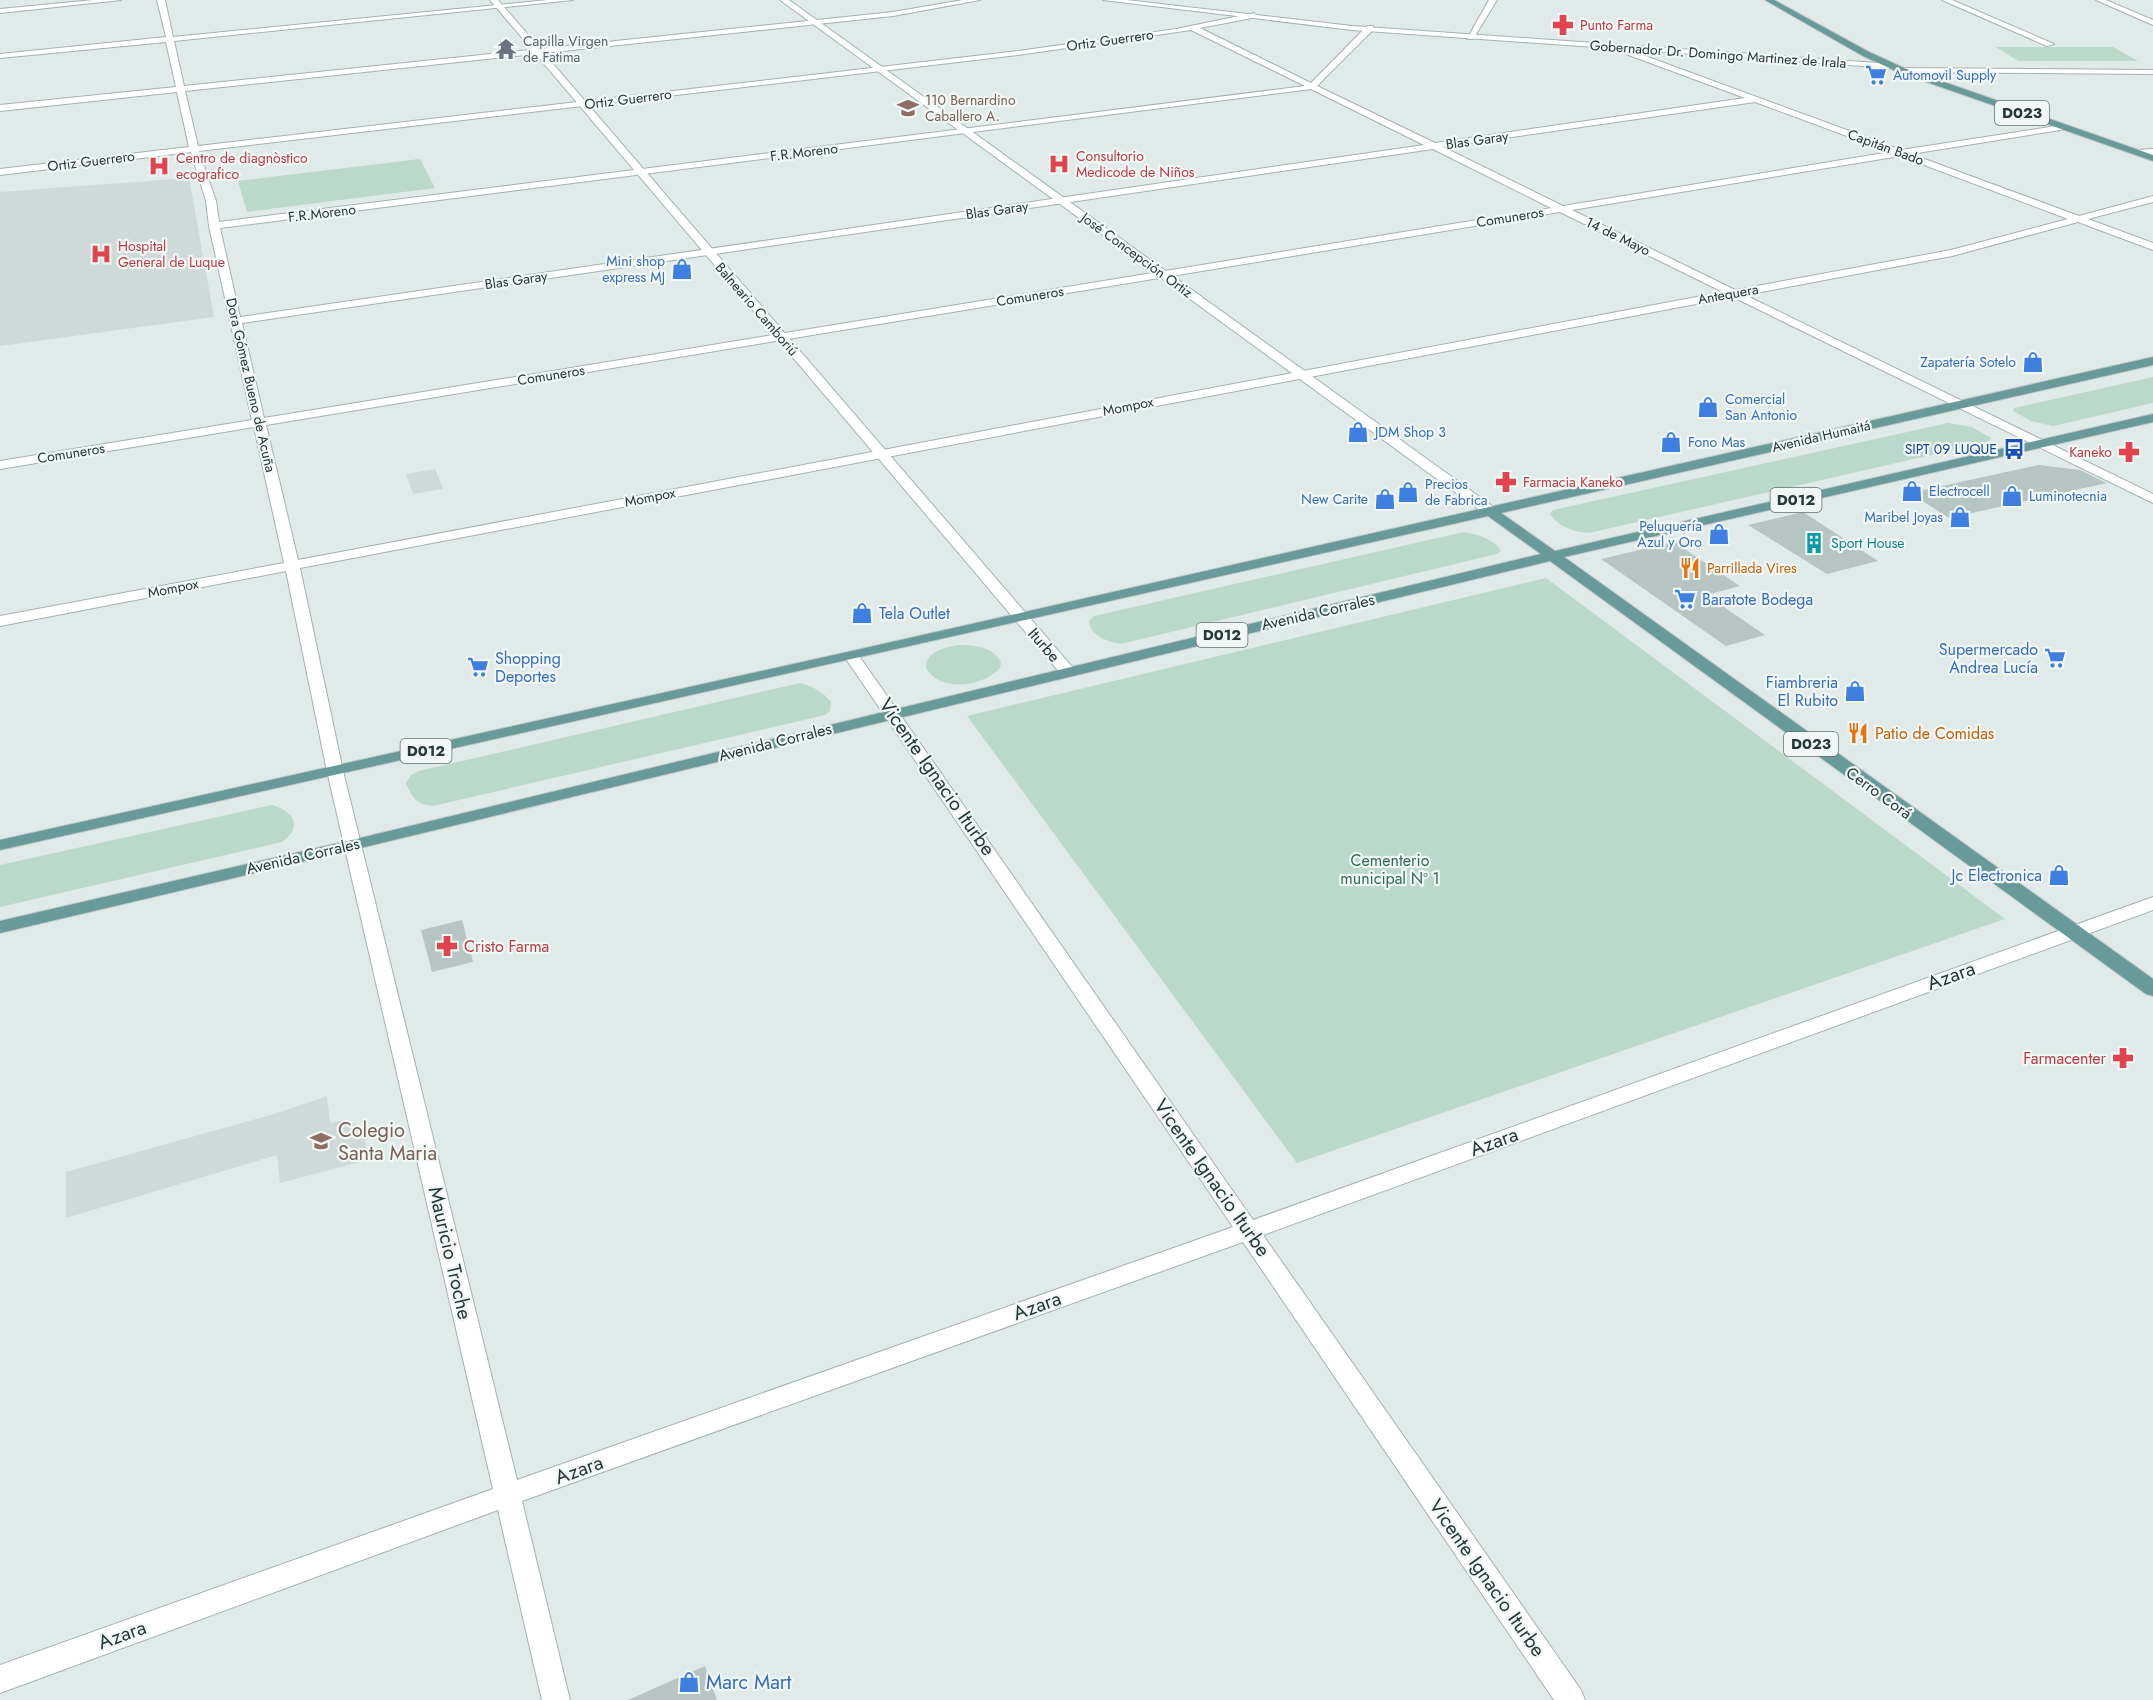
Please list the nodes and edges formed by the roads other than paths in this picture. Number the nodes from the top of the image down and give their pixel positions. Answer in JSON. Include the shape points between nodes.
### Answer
{"nodes":[{"id":1,"x":117,"y":0,"type":"edge"},
{"id":2,"x":161,"y":0,"type":"edge"},
{"id":3,"x":568,"y":0,"type":"edge"},
{"id":4,"x":784,"y":0,"type":"edge"},
{"id":5,"x":976,"y":0,"type":"edge"},
{"id":6,"x":1107,"y":0,"type":"edge"},
{"id":7,"x":1134,"y":0,"type":"edge"},
{"id":8,"x":1493,"y":0,"type":"edge"},
{"id":9,"x":1769,"y":0,"type":"edge"},
{"id":10,"x":1946,"y":0,"type":"edge"},
{"id":11,"x":2100,"y":0,"type":"edge"},
{"id":12,"x":497,"y":3,"type":"edge"},
{"id":13,"x":0,"y":11,"type":"edge"},
{"id":14,"x":1254,"y":15,"type":"junction"},
{"id":15,"x":1244,"y":17,"type":"junction"},
{"id":16,"x":815,"y":22,"type":"junction"},
{"id":17,"x":2153,"y":23,"type":"edge"},
{"id":18,"x":1193,"y":28,"type":"junction"},
{"id":19,"x":1367,"y":28,"type":"junction"},
{"id":20,"x":1470,"y":37,"type":"junction"},
{"id":21,"x":170,"y":40,"type":"junction"},
{"id":22,"x":2050,"y":44,"type":"dead end"},
{"id":23,"x":1618,"y":48,"type":"junction"},
{"id":24,"x":538,"y":51,"type":"junction"},
{"id":25,"x":0,"y":56,"type":"edge"},
{"id":26,"x":1892,"y":66,"type":"junction"},
{"id":27,"x":880,"y":69,"type":"junction"},
{"id":28,"x":1901,"y":70,"type":"junction"},
{"id":29,"x":2153,"y":72,"type":"edge"},
{"id":30,"x":1312,"y":86,"type":"junction"},
{"id":31,"x":181,"y":88,"type":"junction"},
{"id":32,"x":1757,"y":99,"type":"junction"},
{"id":33,"x":582,"y":104,"type":"junction"},
{"id":34,"x":0,"y":108,"type":"edge"},
{"id":35,"x":2060,"y":127,"type":"junction"},
{"id":36,"x":966,"y":131,"type":"junction"},
{"id":37,"x":1434,"y":146,"type":"junction"},
{"id":38,"x":194,"y":149,"type":"junction"},
{"id":39,"x":2153,"y":152,"type":"edge"},
{"id":40,"x":1901,"y":153,"type":"junction"},
{"id":41,"x":2138,"y":153,"type":"junction"},
{"id":42,"x":2153,"y":158,"type":"edge"},
{"id":43,"x":0,"y":172,"type":"edge"},
{"id":44,"x":641,"y":172,"type":"junction"},
{"id":45,"x":2153,"y":199,"type":"edge"},
{"id":46,"x":1061,"y":200,"type":"junction"},
{"id":47,"x":1562,"y":209,"type":"junction"},
{"id":48,"x":2080,"y":219,"type":"junction"},
{"id":49,"x":214,"y":226,"type":"junction"},
{"id":50,"x":2153,"y":247,"type":"edge"},
{"id":51,"x":709,"y":252,"type":"junction"},
{"id":52,"x":1163,"y":274,"type":"junction"},
{"id":53,"x":1734,"y":293,"type":"junction"},
{"id":54,"x":237,"y":321,"type":"junction"},
{"id":55,"x":782,"y":337,"type":"junction"},
{"id":56,"x":2153,"y":361,"type":"edge"},
{"id":57,"x":1300,"y":374,"type":"junction"},
{"id":58,"x":1960,"y":404,"type":"junction"},
{"id":59,"x":2153,"y":418,"type":"edge"},
{"id":60,"x":260,"y":423,"type":"junction"},
{"id":61,"x":2042,"y":444,"type":"junction"},
{"id":62,"x":881,"y":453,"type":"junction"},
{"id":63,"x":0,"y":465,"type":"edge"},
{"id":64,"x":2153,"y":499,"type":"edge"},
{"id":65,"x":1490,"y":511,"type":"junction"},
{"id":66,"x":1551,"y":556,"type":"junction"},
{"id":67,"x":292,"y":565,"type":"junction"},
{"id":68,"x":1021,"y":618,"type":"junction"},
{"id":69,"x":0,"y":621,"type":"edge"},
{"id":70,"x":852,"y":656,"type":"junction"},
{"id":71,"x":1067,"y":671,"type":"junction"},
{"id":72,"x":893,"y":714,"type":"junction"},
{"id":73,"x":335,"y":771,"type":"junction"},
{"id":74,"x":0,"y":845,"type":"edge"},
{"id":75,"x":352,"y":845,"type":"junction"},
{"id":76,"x":2153,"y":903,"type":"edge"},
{"id":77,"x":0,"y":927,"type":"edge"},
{"id":78,"x":2073,"y":931,"type":"junction"},
{"id":79,"x":2153,"y":989,"type":"edge"},
{"id":80,"x":1248,"y":1231,"type":"junction"},
{"id":81,"x":507,"y":1495,"type":"junction"},
{"id":82,"x":0,"y":1679,"type":"edge"},
{"id":83,"x":556,"y":1700,"type":"edge"},
{"id":84,"x":1571,"y":1700,"type":"edge"}],
"edges":[{"from":1,"to":13,"type":"street"},
{"from":2,"to":21,"type":"street","name":"Dora Gómez Bueno de Acuña"},
{"from":3,"to":12,"type":"street"},
{"from":4,"to":16,"type":"street","name":"José Concepción Ortiz"},
{"from":5,"to":16,"type":"street"},
{"from":6,"to":15,"type":"street","name":"Gobernador Dr. Domingo Martinez de Irala"},
{"from":7,"to":14,"type":"street","name":"Gobernador Dr. Domingo Martinez de Irala"},
{"from":8,"to":20,"type":"street"},
{"from":9,"to":26,"type":"main road","number":"D023"},
{"from":10,"to":22,"type":"street"},
{"from":11,"to":17,"type":"street"},
{"from":12,"to":21,"type":"street"},
{"from":12,"to":24,"type":"street","name":"Balneario Camboriú"},
{"from":14,"to":15,"type":"street","name":"Ortiz Guerrero"},
{"from":14,"to":19,"type":"street","name":"Gobernador Dr. Domingo Martinez de Irala"},
{"from":15,"to":18,"type":"street","name":"Ortiz Guerrero"},
{"from":15,"to":19,"type":"street","name":"Gobernador Dr. Domingo Martinez de Irala"},
{"from":16,"to":24,"type":"street"},
{"from":16,"to":27,"type":"street","name":"José Concepción Ortiz"},
{"from":18,"to":27,"type":"street","name":"Ortiz Guerrero"},
{"from":18,"to":30,"type":"street","name":"14 de Mayo"},
{"from":19,"to":20,"type":"street","name":"Gobernador Dr. Domingo Martinez de Irala"},
{"from":19,"to":30,"type":"street"},
{"from":20,"to":23,"type":"street","name":"Gobernador Dr. Domingo Martinez de Irala"},
{"from":21,"to":25,"type":"street"},
{"from":21,"to":31,"type":"street","name":"Dora Gómez Bueno de Acuña"},
{"from":23,"to":26,"type":"street","name":"Gobernador Dr. Domingo Martinez de Irala"},
{"from":23,"to":32,"type":"street","name":"Capitán Bado"},
{"from":24,"to":31,"type":"street"},
{"from":24,"to":33,"type":"street","name":"Balneario Camboriú"},
{"from":26,"to":28,"type":"main road","number":"D023"},
{"from":27,"to":33,"type":"street","name":"Ortiz Guerrero"},
{"from":27,"to":36,"type":"street","name":"José Concepción Ortiz"},
{"from":28,"to":29,"type":"street"},
{"from":28,"to":35,"type":"main road","number":"D023"},
{"from":30,"to":36,"type":"street","name":"F.R.Moreno"},
{"from":30,"to":37,"type":"street","name":"14 de Mayo"},
{"from":31,"to":34,"type":"street"},
{"from":31,"to":38,"type":"street","name":"Dora Gómez Bueno de Acuña"},
{"from":32,"to":37,"type":"street","name":"Blas Garay"},
{"from":32,"to":40,"type":"street","name":"Capitán Bado"},
{"from":33,"to":38,"type":"street","name":"Ortiz Guerrero"},
{"from":33,"to":44,"type":"street","name":"Balneario Camboriú"},
{"from":35,"to":40,"type":"street","name":"Comuneros"},
{"from":35,"to":41,"type":"main road","number":"D023"},
{"from":36,"to":44,"type":"street","name":"F.R.Moreno"},
{"from":36,"to":46,"type":"street","name":"José Concepción Ortiz"},
{"from":37,"to":46,"type":"street","name":"Blas Garay"},
{"from":37,"to":47,"type":"street","name":"14 de Mayo"},
{"from":38,"to":43,"type":"street","name":"Ortiz Guerrero"},
{"from":38,"to":49,"type":"street","name":"Dora Gómez Bueno de Acuña","via":[[211,201]]},
{"from":39,"to":41,"type":"street"},
{"from":40,"to":47,"type":"street","name":"Comuneros"},
{"from":40,"to":48,"type":"street","name":"Capitán Bado"},
{"from":41,"to":42,"type":"main road","number":"D023"},
{"from":44,"to":49,"type":"street","name":"F.R.Moreno"},
{"from":44,"to":51,"type":"street","name":"Balneario Camboriú"},
{"from":45,"to":48,"type":"street","name":"Antequera"},
{"from":46,"to":51,"type":"street","name":"Blas Garay"},
{"from":46,"to":52,"type":"street","name":"José Concepción Ortiz"},
{"from":47,"to":52,"type":"street","name":"Comuneros"},
{"from":47,"to":53,"type":"street","name":"14 de Mayo"},
{"from":48,"to":50,"type":"street","name":"Capitán Bado"},
{"from":48,"to":53,"type":"street","name":"Antequera","via":[[1952,253]]},
{"from":49,"to":54,"type":"street","name":"Dora Gómez Bueno de Acuña"},
{"from":51,"to":54,"type":"street","name":"Blas Garay"},
{"from":51,"to":55,"type":"street","name":"Balneario Camboriú"},
{"from":52,"to":55,"type":"street","name":"Comuneros"},
{"from":52,"to":57,"type":"street","name":"José Concepción Ortiz"},
{"from":53,"to":57,"type":"street","name":"Antequera"},
{"from":53,"to":58,"type":"street","name":"14 de Mayo"},
{"from":54,"to":60,"type":"street","name":"Dora Gómez Bueno de Acuña"},
{"from":55,"to":60,"type":"street","name":"Comuneros"},
{"from":55,"to":62,"type":"street","name":"Balneario Camboriú"},
{"from":56,"to":58,"type":"main road","name":"Avenida Humaitá","number":"D012"},
{"from":57,"to":62,"type":"street","name":"Mompox"},
{"from":57,"to":65,"type":"street","name":"José Concepción Ortiz"},
{"from":58,"to":61,"type":"street","name":"14 de Mayo"},
{"from":58,"to":65,"type":"main road","name":"Avenida Humaitá","number":"D012"},
{"from":59,"to":61,"type":"main road","number":"D012"},
{"from":60,"to":63,"type":"street","name":"Comuneros"},
{"from":60,"to":67,"type":"street","name":"Dora Gómez Bueno de Acuña"},
{"from":61,"to":64,"type":"street","name":"14 de Mayo"},
{"from":61,"to":66,"type":"main road","number":"D012"},
{"from":62,"to":67,"type":"street","name":"Mompox"},
{"from":62,"to":68,"type":"street","name":"Balneario Camboriú"},
{"from":65,"to":66,"type":"main road","name":"Cerro Corá","number":"D023"},
{"from":65,"to":68,"type":"main road","number":"D012"},
{"from":66,"to":71,"type":"main road","name":"Avenida Corrales","number":"D012"},
{"from":66,"to":78,"type":"main road","name":"Cerro Corá","number":"D023"},
{"from":67,"to":69,"type":"street","name":"Mompox"},
{"from":67,"to":73,"type":"street","name":"Dora Gómez Bueno de Acuña"},
{"from":68,"to":70,"type":"main road","number":"D012"},
{"from":68,"to":71,"type":"street","name":"Iturbe"},
{"from":70,"to":72,"type":"street","name":"Vicente Ignacio Iturbe"},
{"from":70,"to":73,"type":"main road","number":"D012"},
{"from":71,"to":72,"type":"main road","name":"Avenida Corrales","number":"D012"},
{"from":72,"to":75,"type":"main road","name":"Avenida Corrales","number":"D012"},
{"from":72,"to":80,"type":"street","name":"Vicente Ignacio Iturbe"},
{"from":73,"to":74,"type":"main road","number":"D012"},
{"from":73,"to":75,"type":"street","name":"Mauricio Troche"},
{"from":75,"to":77,"type":"main road","name":"Avenida Corrales","number":"D012"},
{"from":75,"to":81,"type":"street","name":"Mauricio Troche"},
{"from":76,"to":78,"type":"street","name":"Azara"},
{"from":78,"to":79,"type":"main road","name":"Cerro Corá","number":"D023"},
{"from":78,"to":80,"type":"street","name":"Azara"},
{"from":80,"to":81,"type":"street","name":"Azara"},
{"from":80,"to":84,"type":"street","name":"Vicente Ignacio Iturbe"},
{"from":81,"to":82,"type":"street","name":"Azara"},
{"from":81,"to":83,"type":"street","name":"Mauricio Troche"}]}
